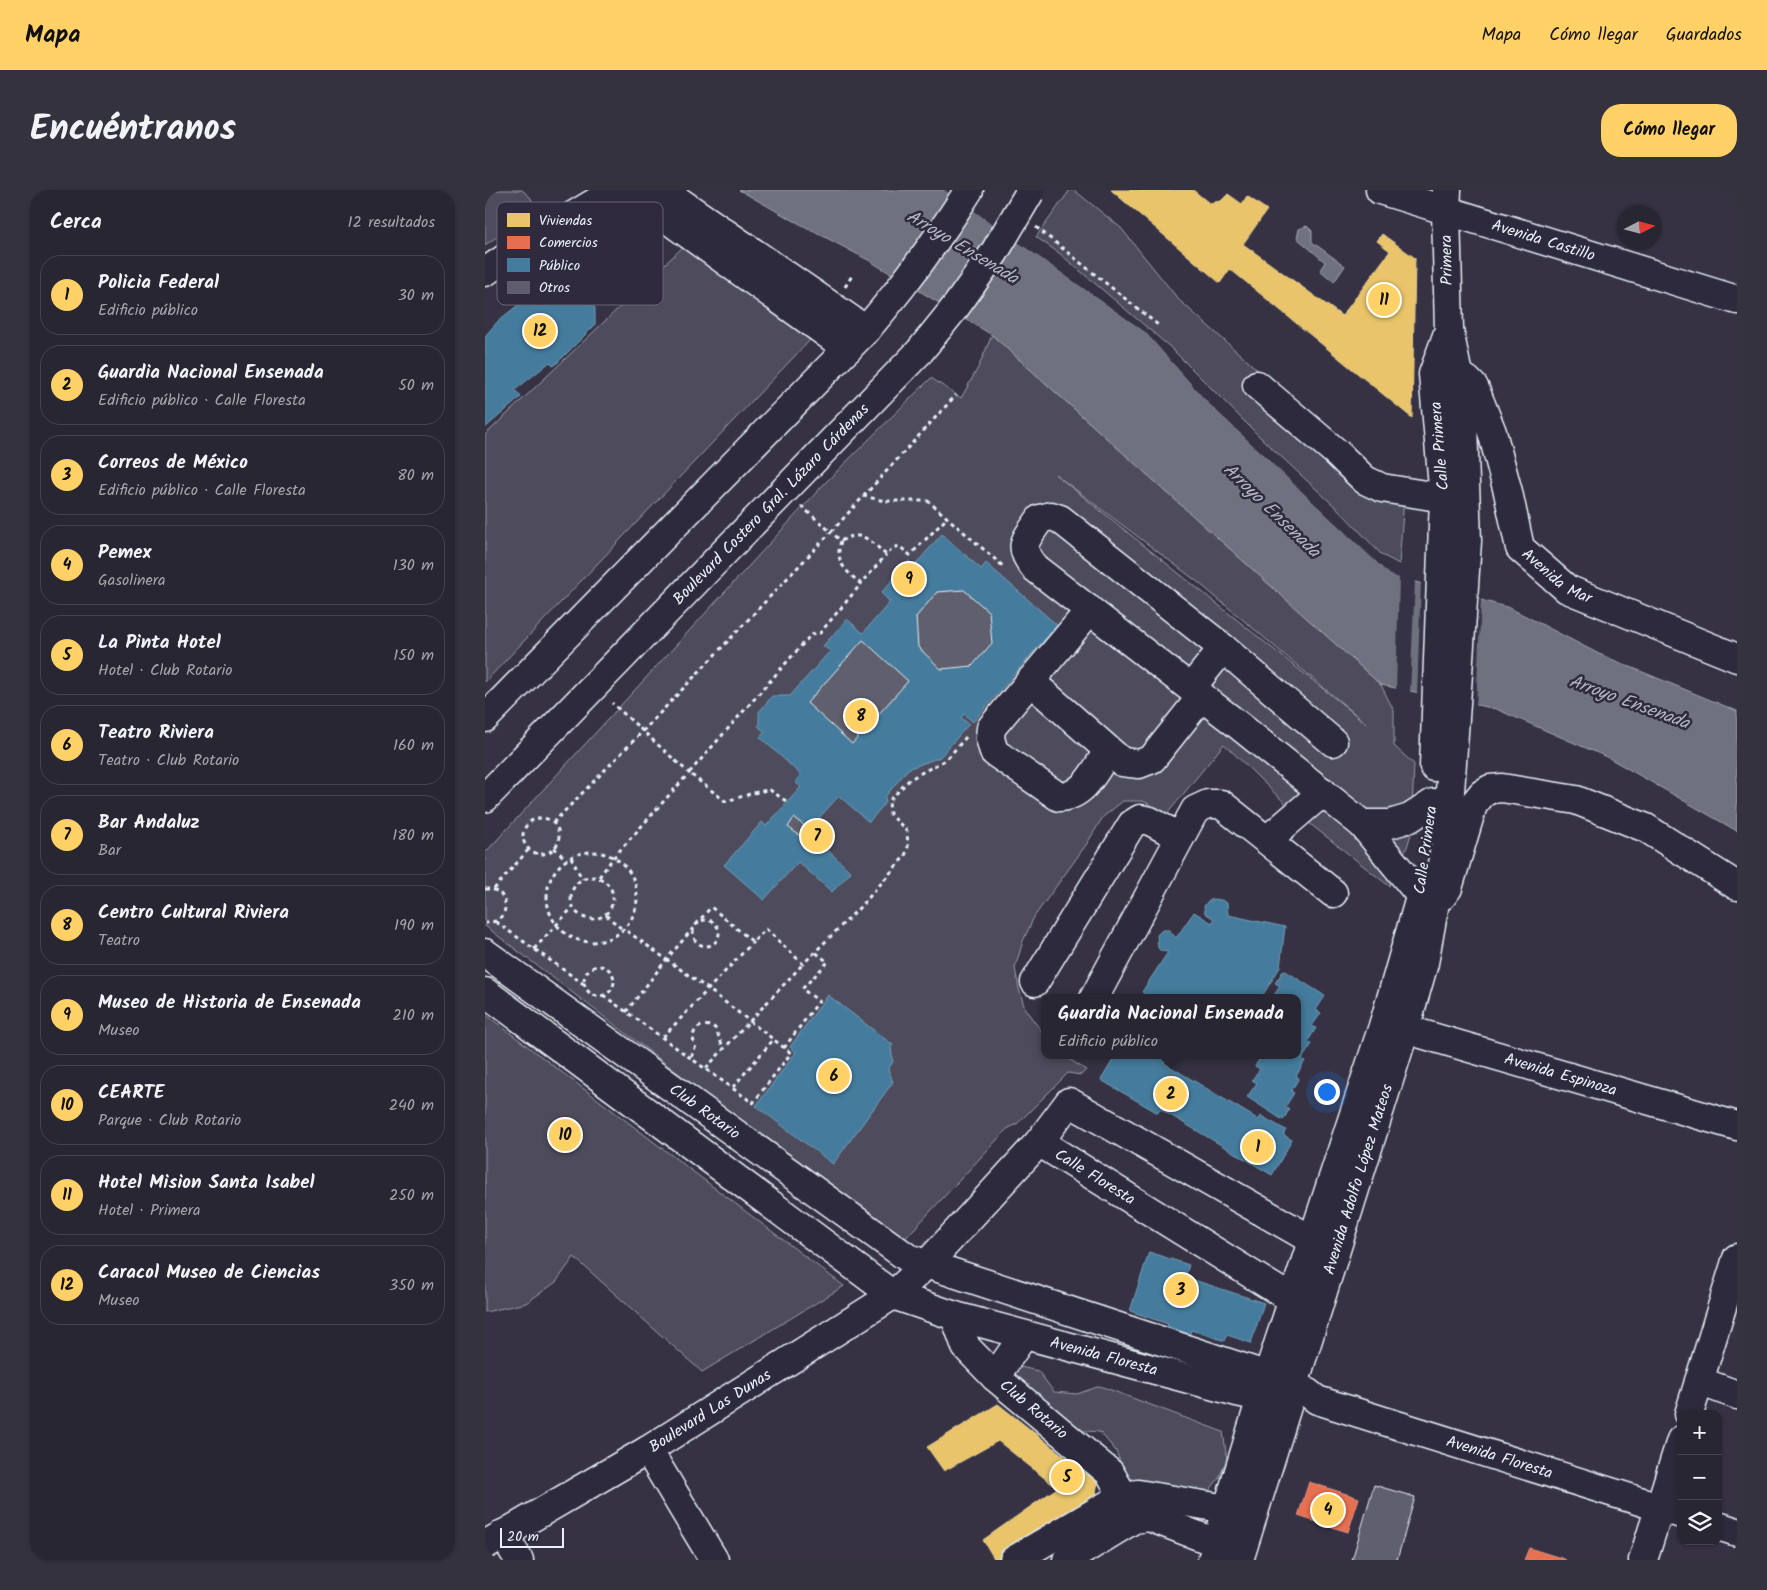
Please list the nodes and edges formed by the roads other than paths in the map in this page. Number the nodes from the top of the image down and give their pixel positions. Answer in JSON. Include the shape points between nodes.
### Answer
{"nodes":[{"id":1,"x":616,"y":190,"type":"edge"},
{"id":2,"x":627,"y":190,"type":"edge"},
{"id":3,"x":635,"y":190,"type":"edge"},
{"id":4,"x":969,"y":190,"type":"edge"},
{"id":5,"x":1380,"y":190,"type":"edge"},
{"id":6,"x":1031,"y":191,"type":"edge"},
{"id":7,"x":1446,"y":200,"type":"edge"},
{"id":8,"x":596,"y":202,"type":"edge"},
{"id":9,"x":647,"y":202,"type":"edge"},
{"id":10,"x":663,"y":212,"type":"edge"},
{"id":11,"x":497,"y":264,"type":"edge"},
{"id":12,"x":485,"y":272,"type":"edge"},
{"id":13,"x":1737,"y":300,"type":"edge"},
{"id":14,"x":1449,"y":330,"type":"joint"},
{"id":15,"x":864,"y":332,"type":"junction"},
{"id":16,"x":1446,"y":375,"type":"junction"},
{"id":17,"x":1257,"y":386,"type":"dead end"},
{"id":18,"x":1444,"y":498,"type":"junction"},
{"id":19,"x":1455,"y":542,"type":"junction"},
{"id":20,"x":1090,"y":610,"type":"junction"},
{"id":21,"x":1223,"y":648,"type":"junction"},
{"id":22,"x":1737,"y":658,"type":"edge"},
{"id":23,"x":1030,"y":682,"type":"junction"},
{"id":24,"x":1197,"y":692,"type":"junction"},
{"id":25,"x":485,"y":718,"type":"edge"},
{"id":26,"x":1333,"y":742,"type":"dead end"},
{"id":27,"x":1108,"y":751,"type":"junction"},
{"id":28,"x":1323,"y":792,"type":"junction"},
{"id":29,"x":485,"y":798,"type":"edge"},
{"id":30,"x":1442,"y":798,"type":"junction"},
{"id":31,"x":1362,"y":824,"type":"junction"},
{"id":32,"x":1180,"y":838,"type":"junction"},
{"id":33,"x":1267,"y":840,"type":"junction"},
{"id":34,"x":1737,"y":886,"type":"edge"},
{"id":35,"x":1333,"y":893,"type":"dead end"},
{"id":36,"x":1428,"y":896,"type":"junction"},
{"id":37,"x":485,"y":953,"type":"edge"},
{"id":38,"x":1035,"y":982,"type":"dead end"},
{"id":39,"x":485,"y":992,"type":"edge"},
{"id":40,"x":1096,"y":994,"type":"edge"},
{"id":41,"x":1394,"y":1026,"type":"junction"},
{"id":42,"x":1737,"y":1126,"type":"edge"},
{"id":43,"x":1039,"y":1142,"type":"junction"},
{"id":44,"x":1312,"y":1240,"type":"junction"},
{"id":45,"x":1737,"y":1258,"type":"edge"},
{"id":46,"x":927,"y":1264,"type":"junction"},
{"id":47,"x":893,"y":1295,"type":"junction"},
{"id":48,"x":1293,"y":1300,"type":"junction"},
{"id":49,"x":955,"y":1316,"type":"junction"},
{"id":50,"x":1024,"y":1335,"type":"junction"},
{"id":51,"x":995,"y":1377,"type":"junction"},
{"id":52,"x":1699,"y":1381,"type":"junction"},
{"id":53,"x":1279,"y":1389,"type":"junction"},
{"id":54,"x":1737,"y":1395,"type":"edge"},
{"id":55,"x":1690,"y":1410,"type":"edge"},
{"id":56,"x":648,"y":1450,"type":"junction"},
{"id":57,"x":1679,"y":1455,"type":"edge"},
{"id":58,"x":1123,"y":1496,"type":"junction"},
{"id":59,"x":1227,"y":1509,"type":"junction"},
{"id":60,"x":1670,"y":1511,"type":"edge"},
{"id":61,"x":1722,"y":1527,"type":"edge"},
{"id":62,"x":1737,"y":1532,"type":"edge"},
{"id":63,"x":494,"y":1540,"type":"edge"},
{"id":64,"x":1214,"y":1552,"type":"edge"},
{"id":65,"x":519,"y":1560,"type":"edge"},
{"id":66,"x":714,"y":1560,"type":"edge"},
{"id":67,"x":1014,"y":1560,"type":"edge"},
{"id":68,"x":1067,"y":1560,"type":"edge"},
{"id":69,"x":1239,"y":1560,"type":"edge"},
{"id":70,"x":1643,"y":1560,"type":"edge"}],
"edges":[{"from":1,"to":8,"type":"main road"},
{"from":2,"to":9,"type":"main road"},
{"from":3,"to":15,"type":"main road","via":[[680,202]]},
{"from":4,"to":15,"type":"main road","via":[[917,266]]},
{"from":5,"to":7,"type":"main road","name":"Avenida Castillo"},
{"from":6,"to":29,"type":"main road","name":"Boulevard Costero Gral. Lázaro Cárdenas","bridge":true,"via":[[994,253],[920,351]]},
{"from":7,"to":13,"type":"main road","name":"Avenida Castillo"},
{"from":7,"to":14,"type":"main road","name":"Primera"},
{"from":10,"to":15,"type":"main road"},
{"from":11,"to":12,"type":"main road"},
{"from":14,"to":16,"type":"main road","name":"Calle Primera"},
{"from":15,"to":25,"type":"main road"},
{"from":16,"to":18,"type":"main road","name":"Calle Primera"},
{"from":16,"to":19,"type":"main road","name":"Calle Primera","via":[[1462,395]]},
{"from":16,"to":22,"type":"main road","name":"Avenida Mar","via":[[1467,380],[1474,387],[1492,432],[1520,548],[1567,589]]},
{"from":17,"to":18,"type":"main road","via":[[1365,480],[1382,488]]},
{"from":18,"to":19,"type":"main road","name":"Calle Primera"},
{"from":19,"to":30,"type":"main road","name":"Calle Primera"},
{"from":20,"to":21,"type":"main road","via":[[1025,557],[1024,543],[1039,519],[1060,518]]},
{"from":20,"to":23,"type":"main road"},
{"from":20,"to":24,"type":"main road"},
{"from":21,"to":24,"type":"main road"},
{"from":21,"to":26,"type":"main road"},
{"from":23,"to":27,"type":"main road"},
{"from":23,"to":27,"type":"main road","via":[[991,728],[994,752],[1059,797],[1068,797],[1081,790]]},
{"from":24,"to":27,"type":"main road","via":[[1152,759],[1139,764],[1122,762]]},
{"from":24,"to":28,"type":"main road"},
{"from":28,"to":31,"type":"main road"},
{"from":28,"to":33,"type":"main road"},
{"from":30,"to":31,"type":"main road","via":[[1410,818],[1391,824]]},
{"from":30,"to":36,"type":"main road","name":"Calle Primera","via":[[1427,860]]},
{"from":31,"to":36,"type":"main road"},
{"from":32,"to":33,"type":"main road","via":[[1195,810],[1208,804],[1221,804]]},
{"from":32,"to":38,"type":"main road","via":[[1150,821],[1141,819],[1132,824]]},
{"from":32,"to":40,"type":"main road"},
{"from":33,"to":35,"type":"main road"},
{"from":34,"to":36,"type":"main road","via":[[1646,828],[1576,800],[1503,788],[1490,789],[1473,805],[1447,888],[1442,896]]},
{"from":36,"to":41,"type":"main road","name":"Calle Primera"},
{"from":37,"to":46,"type":"main road","name":"Club Rotario","via":[[908,1258]]},
{"from":39,"to":47,"type":"main road"},
{"from":41,"to":42,"type":"main road","name":"Avenida Espinoza"},
{"from":41,"to":44,"type":"main road","name":"Avenida Adolfo López Mateos"},
{"from":41,"to":53,"type":"main road","name":"Avenida Adolfo López Mateos"},
{"from":43,"to":44,"type":"main road","via":[[1069,1102]]},
{"from":43,"to":46,"type":"main road","name":"Calle Floresta"},
{"from":43,"to":48,"type":"main road","name":"Calle Floresta"},
{"from":44,"to":48,"type":"main road","name":"Avenida Adolfo López Mateos"},
{"from":45,"to":52,"type":"main road"},
{"from":46,"to":47,"type":"main road","name":"Boulevard Las Dunas"},
{"from":46,"to":53,"type":"main road","name":"Avenida Floresta"},
{"from":47,"to":49,"type":"main road","name":"Avenida Floresta"},
{"from":47,"to":56,"type":"main road","name":"Boulevard Las Dunas"},
{"from":48,"to":53,"type":"main road","name":"Avenida Adolfo López Mateos"},
{"from":49,"to":50,"type":"main road","name":"Avenida Floresta"},
{"from":49,"to":51,"type":"main road","name":"Club Rotario","via":[[966,1347]]},
{"from":50,"to":51,"type":"main road"},
{"from":50,"to":53,"type":"main road","name":"Avenida Floresta"},
{"from":51,"to":58,"type":"main road","name":"Club Rotario","via":[[1110,1473]]},
{"from":52,"to":54,"type":"main road"},
{"from":52,"to":55,"type":"main road"},
{"from":53,"to":59,"type":"main road","name":"Avenida Adolfo López Mateos"},
{"from":53,"to":60,"type":"main road","name":"Avenida Floresta"},
{"from":53,"to":69,"type":"main road","name":"Avenida Adolfo López Mateos"},
{"from":56,"to":63,"type":"main road","name":"Boulevard Las Dunas"},
{"from":56,"to":66,"type":"main road"},
{"from":57,"to":60,"type":"main road"},
{"from":58,"to":59,"type":"main road","via":[[1138,1494]]},
{"from":58,"to":67,"type":"main road"},
{"from":59,"to":64,"type":"main road","name":"Avenida Adolfo López Mateos"},
{"from":60,"to":70,"type":"main road"},
{"from":61,"to":62,"type":"main road"},
{"from":63,"to":65,"type":"main road"},
{"from":64,"to":68,"type":"main road","via":[[1149,1517],[1135,1519]]}]}
